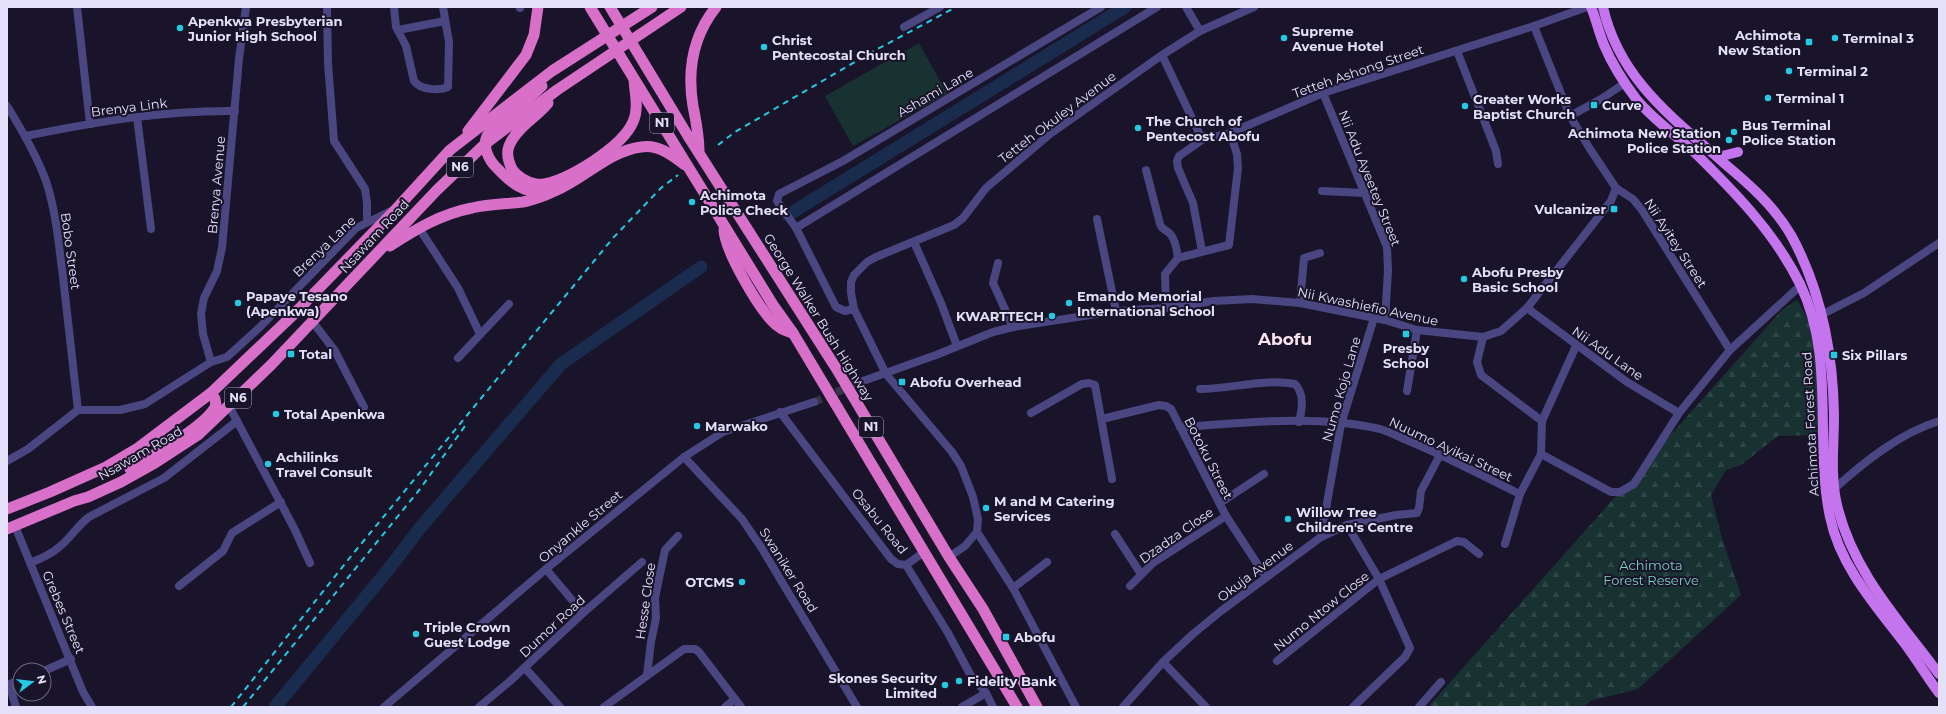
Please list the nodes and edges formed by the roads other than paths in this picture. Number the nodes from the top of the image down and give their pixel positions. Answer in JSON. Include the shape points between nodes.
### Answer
{"nodes":[{"id":1,"x":77,"y":7,"type":"edge"},
{"id":2,"x":246,"y":7,"type":"edge"},
{"id":3,"x":327,"y":7,"type":"edge"},
{"id":4,"x":394,"y":7,"type":"edge"},
{"id":5,"x":443,"y":7,"type":"edge"},
{"id":6,"x":538,"y":7,"type":"edge"},
{"id":7,"x":590,"y":7,"type":"edge"},
{"id":8,"x":610,"y":7,"type":"edge"},
{"id":9,"x":652,"y":7,"type":"edge"},
{"id":10,"x":681,"y":7,"type":"edge"},
{"id":11,"x":716,"y":7,"type":"edge"},
{"id":12,"x":940,"y":7,"type":"edge"},
{"id":13,"x":1101,"y":7,"type":"edge"},
{"id":14,"x":1157,"y":7,"type":"edge"},
{"id":15,"x":1186,"y":7,"type":"edge"},
{"id":16,"x":1254,"y":7,"type":"edge"},
{"id":17,"x":1587,"y":7,"type":"edge"},
{"id":18,"x":1591,"y":7,"type":"edge"},
{"id":19,"x":1604,"y":7,"type":"edge"},
{"id":20,"x":445,"y":21,"type":"junction"},
{"id":21,"x":1534,"y":26,"type":"junction"},
{"id":22,"x":904,"y":27,"type":"dead end"},
{"id":23,"x":398,"y":30,"type":"junction"},
{"id":24,"x":1200,"y":31,"type":"junction"},
{"id":25,"x":1457,"y":51,"type":"junction"},
{"id":26,"x":1162,"y":55,"type":"junction"},
{"id":27,"x":552,"y":71,"type":"junction"},
{"id":28,"x":632,"y":73,"type":"junction"},
{"id":29,"x":1625,"y":83,"type":"junction"},
{"id":30,"x":557,"y":90,"type":"junction"},
{"id":31,"x":1323,"y":93,"type":"junction"},
{"id":32,"x":7,"y":106,"type":"edge"},
{"id":33,"x":235,"y":111,"type":"junction"},
{"id":34,"x":1570,"y":116,"type":"junction"},
{"id":35,"x":137,"y":117,"type":"junction"},
{"id":36,"x":90,"y":124,"type":"junction"},
{"id":37,"x":1230,"y":132,"type":"junction"},
{"id":38,"x":26,"y":136,"type":"junction"},
{"id":39,"x":464,"y":138,"type":"junction"},
{"id":40,"x":1205,"y":138,"type":"junction"},
{"id":41,"x":485,"y":144,"type":"junction"},
{"id":42,"x":699,"y":152,"type":"junction"},
{"id":43,"x":1738,"y":152,"type":"dead end"},
{"id":44,"x":1718,"y":157,"type":"junction"},
{"id":45,"x":1498,"y":164,"type":"dead end"},
{"id":46,"x":690,"y":169,"type":"junction"},
{"id":47,"x":1146,"y":170,"type":"dead end"},
{"id":48,"x":1616,"y":188,"type":"junction"},
{"id":49,"x":1322,"y":191,"type":"dead end"},
{"id":50,"x":1365,"y":193,"type":"junction"},
{"id":51,"x":546,"y":195,"type":"junction"},
{"id":52,"x":397,"y":208,"type":"junction"},
{"id":53,"x":1097,"y":218,"type":"dead end"},
{"id":54,"x":367,"y":222,"type":"junction"},
{"id":55,"x":151,"y":228,"type":"dead end"},
{"id":56,"x":419,"y":228,"type":"junction"},
{"id":57,"x":796,"y":228,"type":"junction"},
{"id":58,"x":914,"y":242,"type":"junction"},
{"id":59,"x":1939,"y":243,"type":"edge"},
{"id":60,"x":1202,"y":251,"type":"junction"},
{"id":61,"x":1320,"y":253,"type":"dead end"},
{"id":62,"x":374,"y":257,"type":"junction"},
{"id":63,"x":1178,"y":258,"type":"junction"},
{"id":64,"x":998,"y":263,"type":"dead end"},
{"id":65,"x":1801,"y":285,"type":"junction"},
{"id":66,"x":1300,"y":303,"type":"junction"},
{"id":67,"x":509,"y":304,"type":"dead end"},
{"id":68,"x":1166,"y":308,"type":"junction"},
{"id":69,"x":1527,"y":308,"type":"junction"},
{"id":70,"x":854,"y":309,"type":"junction"},
{"id":71,"x":1116,"y":311,"type":"junction"},
{"id":72,"x":1821,"y":314,"type":"junction"},
{"id":73,"x":1374,"y":318,"type":"junction"},
{"id":74,"x":1385,"y":320,"type":"junction"},
{"id":75,"x":312,"y":321,"type":"junction"},
{"id":76,"x":1013,"y":327,"type":"junction"},
{"id":77,"x":1417,"y":330,"type":"junction"},
{"id":78,"x":480,"y":334,"type":"junction"},
{"id":79,"x":1483,"y":337,"type":"junction"},
{"id":80,"x":957,"y":346,"type":"junction"},
{"id":81,"x":1576,"y":346,"type":"junction"},
{"id":82,"x":1730,"y":350,"type":"junction"},
{"id":83,"x":458,"y":358,"type":"dead end"},
{"id":84,"x":211,"y":362,"type":"junction"},
{"id":85,"x":886,"y":374,"type":"junction"},
{"id":86,"x":862,"y":381,"type":"tunnel mouth"},
{"id":87,"x":1200,"y":389,"type":"dead end"},
{"id":88,"x":1407,"y":391,"type":"dead end"},
{"id":89,"x":211,"y":393,"type":"junction"},
{"id":90,"x":814,"y":402,"type":"tunnel mouth"},
{"id":91,"x":229,"y":406,"type":"junction"},
{"id":92,"x":364,"y":407,"type":"dead end"},
{"id":93,"x":78,"y":410,"type":"junction"},
{"id":94,"x":780,"y":412,"type":"junction"},
{"id":95,"x":1031,"y":413,"type":"dead end"},
{"id":96,"x":1679,"y":413,"type":"junction"},
{"id":97,"x":1102,"y":419,"type":"junction"},
{"id":98,"x":237,"y":421,"type":"junction"},
{"id":99,"x":1542,"y":421,"type":"junction"},
{"id":100,"x":1939,"y":421,"type":"edge"},
{"id":101,"x":1299,"y":422,"type":"junction"},
{"id":102,"x":1341,"y":424,"type":"junction"},
{"id":103,"x":1180,"y":427,"type":"junction"},
{"id":104,"x":1542,"y":454,"type":"junction"},
{"id":105,"x":1440,"y":455,"type":"junction"},
{"id":106,"x":684,"y":457,"type":"junction"},
{"id":107,"x":7,"y":461,"type":"edge"},
{"id":108,"x":1264,"y":474,"type":"dead end"},
{"id":109,"x":1112,"y":480,"type":"dead end"},
{"id":110,"x":1834,"y":489,"type":"junction"},
{"id":111,"x":1520,"y":494,"type":"junction"},
{"id":112,"x":74,"y":501,"type":"junction"},
{"id":113,"x":281,"y":502,"type":"junction"},
{"id":114,"x":1220,"y":503,"type":"junction"},
{"id":115,"x":7,"y":509,"type":"edge"},
{"id":116,"x":1226,"y":516,"type":"junction"},
{"id":117,"x":1348,"y":525,"type":"junction"},
{"id":118,"x":11,"y":528,"type":"edge"},
{"id":119,"x":977,"y":532,"type":"junction"},
{"id":120,"x":1115,"y":534,"type":"dead end"},
{"id":121,"x":678,"y":536,"type":"dead end"},
{"id":122,"x":1321,"y":537,"type":"junction"},
{"id":123,"x":1505,"y":544,"type":"dead end"},
{"id":124,"x":924,"y":552,"type":"junction"},
{"id":125,"x":1479,"y":554,"type":"dead end"},
{"id":126,"x":948,"y":557,"type":"junction"},
{"id":127,"x":642,"y":562,"type":"dead end"},
{"id":128,"x":1047,"y":562,"type":"dead end"},
{"id":129,"x":30,"y":563,"type":"junction"},
{"id":130,"x":310,"y":564,"type":"dead end"},
{"id":131,"x":906,"y":566,"type":"junction"},
{"id":132,"x":546,"y":569,"type":"junction"},
{"id":133,"x":1141,"y":574,"type":"junction"},
{"id":134,"x":1266,"y":577,"type":"junction"},
{"id":135,"x":1379,"y":579,"type":"junction"},
{"id":136,"x":179,"y":586,"type":"dead end"},
{"id":137,"x":1130,"y":586,"type":"dead end"},
{"id":138,"x":1013,"y":588,"type":"junction"},
{"id":139,"x":583,"y":613,"type":"junction"},
{"id":140,"x":71,"y":659,"type":"junction"},
{"id":141,"x":1163,"y":662,"type":"junction"},
{"id":142,"x":1277,"y":662,"type":"dead end"},
{"id":143,"x":52,"y":667,"type":"edge"},
{"id":144,"x":525,"y":668,"type":"junction"},
{"id":145,"x":1939,"y":674,"type":"edge"},
{"id":146,"x":647,"y":675,"type":"junction"},
{"id":147,"x":1441,"y":682,"type":"dead end"},
{"id":148,"x":8,"y":684,"type":"edge"},
{"id":149,"x":986,"y":693,"type":"junction"},
{"id":150,"x":1939,"y":693,"type":"edge"},
{"id":151,"x":736,"y":699,"type":"junction"},
{"id":152,"x":16,"y":707,"type":"edge"},
{"id":153,"x":92,"y":707,"type":"edge"},
{"id":154,"x":384,"y":707,"type":"edge"},
{"id":155,"x":479,"y":707,"type":"edge"},
{"id":156,"x":560,"y":707,"type":"edge"},
{"id":157,"x":604,"y":707,"type":"edge"},
{"id":158,"x":725,"y":707,"type":"edge"},
{"id":159,"x":741,"y":707,"type":"edge"},
{"id":160,"x":857,"y":707,"type":"edge"},
{"id":161,"x":962,"y":707,"type":"edge"},
{"id":162,"x":994,"y":707,"type":"edge"},
{"id":163,"x":1017,"y":707,"type":"edge"},
{"id":164,"x":1037,"y":707,"type":"edge"},
{"id":165,"x":1076,"y":707,"type":"edge"},
{"id":166,"x":1123,"y":707,"type":"edge"},
{"id":167,"x":1206,"y":707,"type":"edge"},
{"id":168,"x":1353,"y":707,"type":"edge"},
{"id":169,"x":1419,"y":707,"type":"edge"}],
"edges":[{"from":1,"to":36,"type":"street"},
{"from":2,"to":33,"type":"street","name":"Brenya Avenue"},
{"from":3,"to":54,"type":"street","name":"Brenya Lane","via":[[334,141],[365,189]]},
{"from":4,"to":23,"type":"street"},
{"from":5,"to":20,"type":"street"},
{"from":6,"to":39,"type":"highway","via":[[534,35],[526,55]]},
{"from":7,"to":28,"type":"highway","number":"N1"},
{"from":8,"to":42,"type":"highway","name":"George Walker Bush Highway","number":"N1"},
{"from":9,"to":27,"type":"highway","name":"Nsawam Road","number":"N6"},
{"from":10,"to":30,"type":"highway","name":"Nsawam Road","number":"N6"},
{"from":11,"to":42,"type":"highway","via":[[703,26],[692,58],[691,89],[699,136]]},
{"from":12,"to":22,"type":"street"},
{"from":13,"to":57,"type":"street","name":"Ashami Lane","via":[[843,161],[779,194],[777,201]]},
{"from":14,"to":57,"type":"street"},
{"from":15,"to":24,"type":"street"},
{"from":16,"to":24,"type":"street","name":"Tetteh Okuley Avenue"},
{"from":17,"to":21,"type":"street","name":"Tetteh Ashong Street"},
{"from":18,"to":29,"type":"main road","name":"Achimota Forest Road","via":[[1603,43]]},
{"from":19,"to":44,"type":"main road","name":"Achimota Forest Road","via":[[1617,47],[1637,80],[1669,114]]},
{"from":20,"to":23,"type":"street"},
{"from":20,"to":23,"type":"street","via":[[449,42],[448,87],[445,88],[426,88],[417,85],[406,46]]},
{"from":21,"to":25,"type":"street","name":"Tetteh Ashong Street"},
{"from":21,"to":34,"type":"street","name":"Nii Ayitey Street"},
{"from":24,"to":26,"type":"street","name":"Tetteh Okuley Avenue"},
{"from":25,"to":31,"type":"street","name":"Tetteh Ashong Street"},
{"from":25,"to":45,"type":"street","via":[[1496,151]]},
{"from":26,"to":40,"type":"street","via":[[1200,135]]},
{"from":26,"to":58,"type":"street","name":"Tetteh Okuley Avenue","via":[[1050,134],[1009,167],[986,188],[963,218],[954,225]]},
{"from":27,"to":39,"type":"highway","name":"Nsawam Road","number":"N6"},
{"from":27,"to":41,"type":"highway","via":[[538,91],[490,132]]},
{"from":28,"to":30,"type":"highway","via":[[636,110],[633,123],[626,133],[588,164],[555,180],[543,184],[533,183],[514,171],[507,152],[517,134],[544,108]]},
{"from":28,"to":46,"type":"highway","number":"N1"},
{"from":29,"to":34,"type":"street"},
{"from":29,"to":65,"type":"main road","name":"Achimota Forest Road","via":[[1646,110],[1693,152],[1742,202],[1778,246]]},
{"from":30,"to":41,"type":"highway","name":"Nsawam Road","number":"N6"},
{"from":31,"to":37,"type":"street","name":"Tetteh Ashong Street"},
{"from":31,"to":50,"type":"street","name":"Nii Adu Ayeetey Street"},
{"from":32,"to":38,"type":"street","name":"Bobo Street"},
{"from":33,"to":35,"type":"street","name":"Brenya Link"},
{"from":33,"to":84,"type":"street","name":"Brenya Avenue","via":[[222,248],[217,271],[204,298],[201,314],[203,334]]},
{"from":34,"to":48,"type":"street","name":"Nii Ayitey Street"},
{"from":35,"to":36,"type":"street","name":"Brenya Link"},
{"from":35,"to":55,"type":"street"},
{"from":36,"to":38,"type":"street","name":"Brenya Link"},
{"from":37,"to":40,"type":"street","name":"Tetteh Ashong Street"},
{"from":37,"to":60,"type":"street","via":[[1237,154],[1238,168],[1229,245]]},
{"from":38,"to":93,"type":"street","name":"Bobo Street","via":[[46,183],[52,207]]},
{"from":39,"to":52,"type":"highway","name":"Nsawam Road","number":"N6"},
{"from":40,"to":60,"type":"street","via":[[1177,161],[1193,203]]},
{"from":41,"to":51,"type":"highway","via":[[490,159],[505,177],[524,190]]},
{"from":41,"to":62,"type":"highway","name":"Nsawam Road","number":"N6","via":[[437,190]]},
{"from":42,"to":126,"type":"highway","name":"George Walker Bush Highway","number":"N1","via":[[836,368]]},
{"from":43,"to":44,"type":"main road"},
{"from":44,"to":72,"type":"main road","name":"Achimota Forest Road","via":[[1760,194],[1785,226],[1807,269]]},
{"from":46,"to":51,"type":"highway","via":[[657,147],[642,146],[620,153],[570,184]]},
{"from":46,"to":124,"type":"highway","number":"N1","via":[[723,224],[727,245],[753,294],[771,320],[781,329],[793,333]]},
{"from":47,"to":63,"type":"street","via":[[1160,224],[1173,238]]},
{"from":48,"to":69,"type":"street","name":"Nii Kwashiefio Avenue","via":[[1611,202]]},
{"from":48,"to":82,"type":"street","name":"Nii Ayitey Street","via":[[1633,199],[1642,210]]},
{"from":49,"to":50,"type":"street"},
{"from":50,"to":74,"type":"street","name":"Nii Adu Ayeetey Street","via":[[1387,247]]},
{"from":51,"to":56,"type":"highway","via":[[525,202],[472,208],[437,218]]},
{"from":52,"to":54,"type":"street"},
{"from":52,"to":89,"type":"highway","name":"Nsawam Road","number":"N6","via":[[275,333]]},
{"from":53,"to":71,"type":"street"},
{"from":54,"to":84,"type":"street","name":"Brenya Lane","via":[[356,228],[232,353]]},
{"from":56,"to":62,"type":"highway"},
{"from":56,"to":78,"type":"street","via":[[458,288]]},
{"from":57,"to":70,"type":"street","via":[[836,307],[845,311]]},
{"from":58,"to":70,"type":"street","name":"Tetteh Okuley Avenue","via":[[876,257],[859,269],[851,282]]},
{"from":58,"to":80,"type":"street"},
{"from":59,"to":72,"type":"street","via":[[1864,293]]},
{"from":60,"to":63,"type":"street"},
{"from":61,"to":66,"type":"street","via":[[1304,258]]},
{"from":62,"to":75,"type":"highway","name":"Nsawam Road","number":"N6"},
{"from":63,"to":68,"type":"street","via":[[1165,274]]},
{"from":64,"to":76,"type":"street","via":[[993,282]]},
{"from":65,"to":82,"type":"street"},
{"from":65,"to":150,"type":"main road","name":"Achimota Forest Road","via":[[1811,316],[1822,372],[1824,479],[1830,520],[1862,589]]},
{"from":66,"to":68,"type":"street","name":"Nii Kwashiefio Avenue","via":[[1252,299]]},
{"from":66,"to":73,"type":"street","name":"Nii Kwashiefio Avenue"},
{"from":67,"to":78,"type":"street"},
{"from":68,"to":71,"type":"street","name":"Nii Kwashiefio Avenue"},
{"from":69,"to":79,"type":"street","name":"Nii Kwashiefio Avenue","via":[[1501,331]]},
{"from":69,"to":81,"type":"street","name":"Nii Adu Lane"},
{"from":70,"to":85,"type":"street","name":"Tetteh Okuley Avenue"},
{"from":71,"to":76,"type":"street","name":"Nii Kwashiefio Avenue"},
{"from":72,"to":110,"type":"main road","name":"Achimota Forest Road","via":[[1832,365]]},
{"from":73,"to":74,"type":"street","name":"Nii Kwashiefio Avenue"},
{"from":73,"to":102,"type":"street","name":"Numo Kojo Lane"},
{"from":74,"to":77,"type":"street","name":"Nii Kwashiefio Avenue"},
{"from":75,"to":91,"type":"highway","name":"Nsawam Road","number":"N6"},
{"from":75,"to":92,"type":"street","via":[[335,351]]},
{"from":76,"to":80,"type":"street","name":"Nii Kwashiefio Avenue"},
{"from":77,"to":79,"type":"street","name":"Nii Kwashiefio Avenue"},
{"from":77,"to":88,"type":"street"},
{"from":78,"to":83,"type":"street"},
{"from":79,"to":99,"type":"street","via":[[1477,362],[1481,376]]},
{"from":80,"to":85,"type":"street","name":"Nii Kwashiefio Avenue"},
{"from":81,"to":96,"type":"street","name":"Nii Adu Lane","via":[[1627,382]]},
{"from":81,"to":99,"type":"street"},
{"from":82,"to":96,"type":"street"},
{"from":84,"to":93,"type":"street","name":"Brenya Lane","via":[[146,404],[120,410]]},
{"from":85,"to":86,"type":"street","name":"Nii Kwashiefio Avenue"},
{"from":85,"to":119,"type":"street","name":"Tetteh Okuley Avenue","via":[[961,466],[973,497],[978,519]]},
{"from":87,"to":101,"type":"street","via":[[1256,384],[1295,384],[1298,387],[1302,408]]},
{"from":89,"to":112,"type":"highway","via":[[216,405],[214,411],[199,424],[150,457]]},
{"from":89,"to":115,"type":"highway","name":"Nsawam Road","number":"N6","via":[[148,440],[106,467]]},
{"from":90,"to":94,"type":"street","name":"Onyankle Street"},
{"from":91,"to":98,"type":"street"},
{"from":91,"to":112,"type":"highway","name":"Nsawam Road","number":"N6","via":[[198,435],[155,463],[95,494]]},
{"from":93,"to":107,"type":"street","via":[[28,449]]},
{"from":94,"to":106,"type":"street","name":"Onyankle Street","via":[[723,432]]},
{"from":94,"to":131,"type":"street","name":"Osabu Road","via":[[891,559]]},
{"from":95,"to":97,"type":"street","via":[[1082,384],[1089,383],[1096,388]]},
{"from":96,"to":104,"type":"street","via":[[1636,481],[1616,493]]},
{"from":97,"to":103,"type":"street","name":"Botoku Street","via":[[1159,405],[1171,409]]},
{"from":97,"to":109,"type":"street"},
{"from":98,"to":113,"type":"street"},
{"from":98,"to":129,"type":"street","via":[[164,478],[89,517],[78,525],[58,548]]},
{"from":99,"to":104,"type":"street"},
{"from":100,"to":110,"type":"street","via":[[1925,425],[1880,452]]},
{"from":101,"to":102,"type":"street","name":"Nuumo Ayikai Street"},
{"from":101,"to":103,"type":"street","name":"Nuumo Ayikai Street"},
{"from":102,"to":105,"type":"street","name":"Nuumo Ayikai Street","via":[[1380,430]]},
{"from":102,"to":122,"type":"street","name":"Numo Kojo Lane"},
{"from":103,"to":114,"type":"street","name":"Botoku Street"},
{"from":104,"to":111,"type":"street"},
{"from":105,"to":111,"type":"street","name":"Nuumo Ayikai Street"},
{"from":105,"to":117,"type":"street","name":"Okuja Avenue","via":[[1421,492],[1417,513]]},
{"from":106,"to":132,"type":"street","name":"Onyankle Street"},
{"from":106,"to":160,"type":"street","name":"Swaniker Road","via":[[742,519]]},
{"from":108,"to":114,"type":"street"},
{"from":110,"to":145,"type":"main road","name":"Achimota Forest Road","via":[[1847,535],[1863,571]]},
{"from":111,"to":123,"type":"street"},
{"from":112,"to":118,"type":"highway","name":"Nsawam Road","number":"N6"},
{"from":113,"to":130,"type":"street"},
{"from":113,"to":136,"type":"street","via":[[232,533],[223,551]]},
{"from":114,"to":116,"type":"street","name":"Botoku Street"},
{"from":116,"to":133,"type":"street","name":"Dzadza Close","via":[[1153,563]]},
{"from":116,"to":134,"type":"street","name":"Botoku Street"},
{"from":117,"to":122,"type":"street","name":"Okuja Avenue"},
{"from":117,"to":135,"type":"street"},
{"from":118,"to":129,"type":"street","name":"Grebes Street"},
{"from":119,"to":126,"type":"street","via":[[965,546]]},
{"from":119,"to":138,"type":"street"},
{"from":120,"to":133,"type":"street","name":"Dzadza Close"},
{"from":121,"to":146,"type":"street","name":"Hesse Close","via":[[665,550],[655,598],[656,618]]},
{"from":122,"to":134,"type":"street","name":"Okuja Avenue"},
{"from":124,"to":131,"type":"street"},
{"from":124,"to":163,"type":"highway","number":"N1"},
{"from":125,"to":135,"type":"street","name":"Numo Ntow Close","via":[[1464,542],[1457,541]]},
{"from":126,"to":164,"type":"highway","name":"George Walker Bush Highway","number":"N1","via":[[983,610]]},
{"from":127,"to":139,"type":"street","name":"Dumor Road"},
{"from":128,"to":138,"type":"street"},
{"from":129,"to":140,"type":"street","name":"Grebes Street"},
{"from":131,"to":149,"type":"street","name":"Osabu Road","via":[[970,674]]},
{"from":132,"to":139,"type":"street"},
{"from":132,"to":154,"type":"street","name":"Onyankle Street"},
{"from":133,"to":137,"type":"street","name":"Dzadza Close"},
{"from":134,"to":141,"type":"street","name":"Okuja Avenue","via":[[1193,634]]},
{"from":135,"to":142,"type":"street","name":"Numo Ntow Close"},
{"from":135,"to":168,"type":"street","via":[[1410,648],[1405,657]]},
{"from":138,"to":165,"type":"street"},
{"from":139,"to":144,"type":"street","name":"Dumor Road"},
{"from":140,"to":143,"type":"street"},
{"from":140,"to":153,"type":"street","name":"Grebes Street","via":[[83,692]]},
{"from":141,"to":166,"type":"street","name":"Okuja Avenue"},
{"from":141,"to":167,"type":"street"},
{"from":144,"to":155,"type":"street","name":"Dumor Road"},
{"from":144,"to":156,"type":"street"},
{"from":146,"to":151,"type":"street","via":[[684,649],[695,649]]},
{"from":146,"to":157,"type":"street"},
{"from":147,"to":169,"type":"street"},
{"from":148,"to":152,"type":"street"},
{"from":149,"to":161,"type":"street"},
{"from":149,"to":162,"type":"street","name":"Osabu Road"},
{"from":151,"to":158,"type":"street"},
{"from":151,"to":159,"type":"street"}]}
